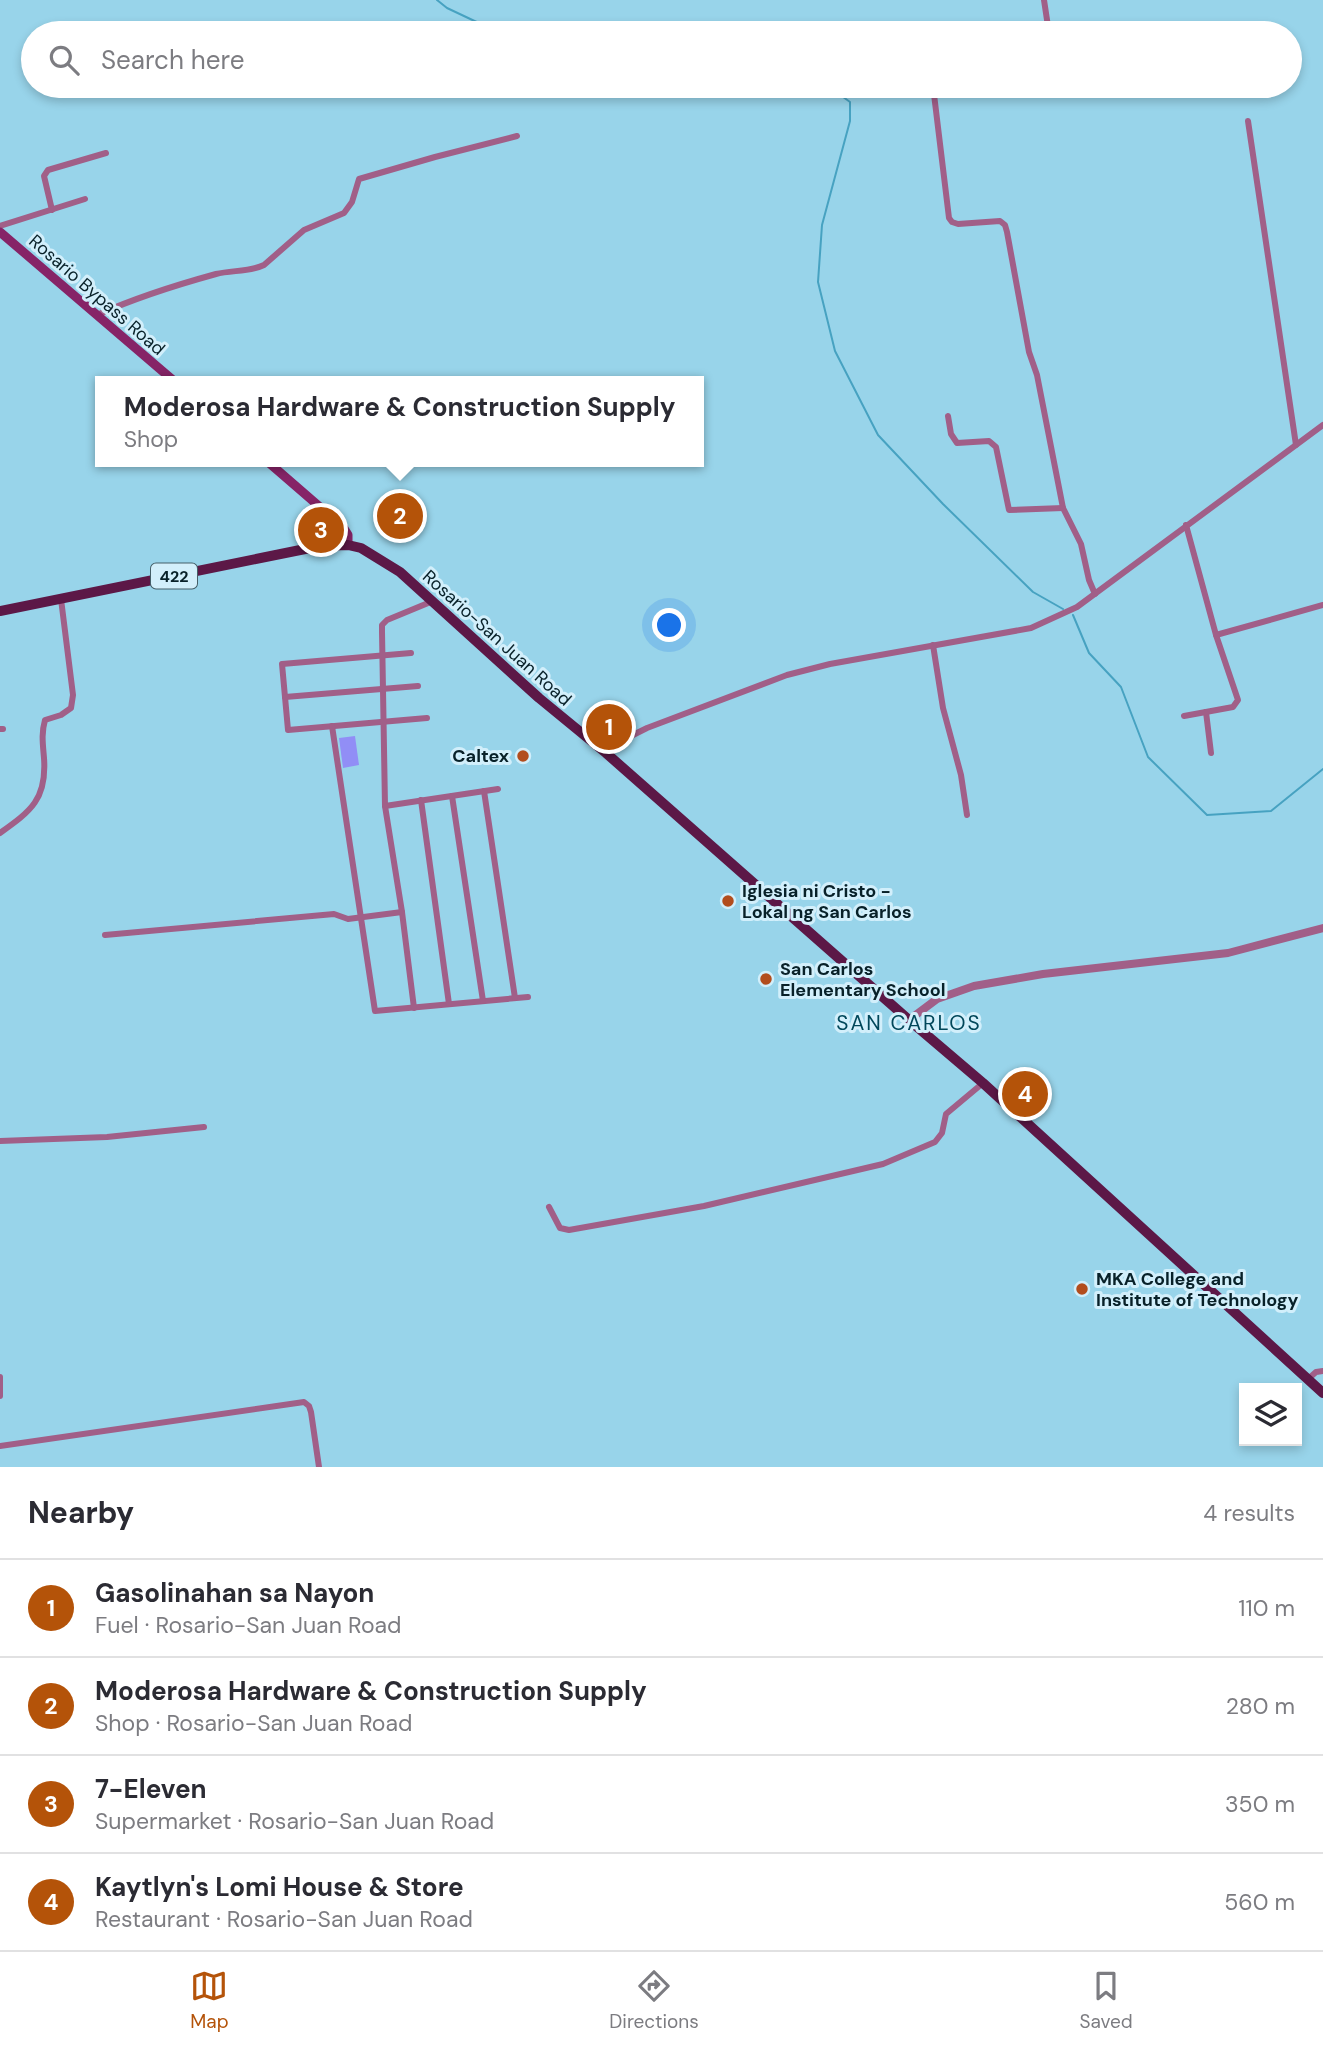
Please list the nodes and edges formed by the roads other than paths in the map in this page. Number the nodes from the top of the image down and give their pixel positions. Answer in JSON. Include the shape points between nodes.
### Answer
{"nodes":[{"id":1,"x":1044,"y":0,"type":"edge"},
{"id":2,"x":1047,"y":21,"type":"edge"},
{"id":3,"x":934,"y":98,"type":"edge"},
{"id":4,"x":1248,"y":121,"type":"dead end"},
{"id":5,"x":517,"y":136,"type":"dead end"},
{"id":6,"x":106,"y":153,"type":"dead end"},
{"id":7,"x":85,"y":199,"type":"dead end"},
{"id":8,"x":52,"y":209,"type":"junction"},
{"id":9,"x":0,"y":226,"type":"edge"},
{"id":10,"x":0,"y":232,"type":"edge"},
{"id":11,"x":97,"y":315,"type":"junction"},
{"id":12,"x":168,"y":376,"type":"edge"},
{"id":13,"x":948,"y":416,"type":"dead end"},
{"id":14,"x":1323,"y":425,"type":"edge"},
{"id":15,"x":1296,"y":445,"type":"junction"},
{"id":16,"x":274,"y":467,"type":"edge"},
{"id":17,"x":1063,"y":508,"type":"junction"},
{"id":18,"x":1186,"y":526,"type":"junction"},
{"id":19,"x":348,"y":545,"type":"junction"},
{"id":20,"x":1095,"y":594,"type":"junction"},
{"id":21,"x":61,"y":599,"type":"junction"},
{"id":22,"x":433,"y":601,"type":"junction"},
{"id":23,"x":1323,"y":605,"type":"edge"},
{"id":24,"x":0,"y":611,"type":"edge"},
{"id":25,"x":1216,"y":635,"type":"junction"},
{"id":26,"x":933,"y":645,"type":"junction"},
{"id":27,"x":411,"y":653,"type":"dead end"},
{"id":28,"x":382,"y":655,"type":"junction"},
{"id":29,"x":418,"y":686,"type":"dead end"},
{"id":30,"x":383,"y":689,"type":"junction"},
{"id":31,"x":285,"y":697,"type":"junction"},
{"id":32,"x":1206,"y":712,"type":"junction"},
{"id":33,"x":1184,"y":716,"type":"dead end"},
{"id":34,"x":427,"y":718,"type":"dead end"},
{"id":35,"x":384,"y":722,"type":"junction"},
{"id":36,"x":332,"y":726,"type":"junction"},
{"id":37,"x":1211,"y":752,"type":"dead end"},
{"id":38,"x":606,"y":753,"type":"junction"},
{"id":39,"x":498,"y":789,"type":"dead end"},
{"id":40,"x":484,"y":791,"type":"junction"},
{"id":41,"x":452,"y":796,"type":"junction"},
{"id":42,"x":421,"y":800,"type":"junction"},
{"id":43,"x":386,"y":806,"type":"junction"},
{"id":44,"x":967,"y":815,"type":"dead end"},
{"id":45,"x":0,"y":833,"type":"edge"},
{"id":46,"x":402,"y":912,"type":"junction"},
{"id":47,"x":361,"y":917,"type":"junction"},
{"id":48,"x":1323,"y":928,"type":"edge"},
{"id":49,"x":105,"y":935,"type":"dead end"},
{"id":50,"x":528,"y":997,"type":"dead end"},
{"id":51,"x":515,"y":998,"type":"junction"},
{"id":52,"x":483,"y":1001,"type":"junction"},
{"id":53,"x":449,"y":1004,"type":"junction"},
{"id":54,"x":414,"y":1008,"type":"junction"},
{"id":55,"x":909,"y":1020,"type":"junction"},
{"id":56,"x":983,"y":1083,"type":"junction"},
{"id":57,"x":204,"y":1126,"type":"dead end"},
{"id":58,"x":0,"y":1141,"type":"edge"},
{"id":59,"x":550,"y":1207,"type":"dead end"},
{"id":60,"x":1323,"y":1371,"type":"edge"},
{"id":61,"x":0,"y":1377,"type":"edge"},
{"id":62,"x":1307,"y":1380,"type":"junction"},
{"id":63,"x":1323,"y":1393,"type":"edge"},
{"id":64,"x":0,"y":1396,"type":"edge"},
{"id":65,"x":0,"y":1446,"type":"edge"},
{"id":66,"x":319,"y":1467,"type":"edge"}],
"edges":[{"from":1,"to":2,"type":"street"},
{"from":3,"to":17,"type":"street","via":[[949,218],[958,224],[1000,221],[1005,225]]},
{"from":4,"to":15,"type":"street"},
{"from":5,"to":11,"type":"street","via":[[359,179],[344,213],[304,230],[257,269],[216,274]]},
{"from":6,"to":8,"type":"street","via":[[48,170],[44,176]]},
{"from":7,"to":8,"type":"street"},
{"from":8,"to":9,"type":"street"},
{"from":10,"to":11,"type":"main road","name":"Rosario Bypass Road"},
{"from":11,"to":12,"type":"main road","name":"Rosario Bypass Road"},
{"from":13,"to":17,"type":"street","via":[[957,443],[989,441],[996,447],[1009,510]]},
{"from":14,"to":15,"type":"street"},
{"from":15,"to":18,"type":"street"},
{"from":16,"to":19,"type":"main road","via":[[343,527]]},
{"from":17,"to":20,"type":"street","via":[[1079,539]]},
{"from":18,"to":20,"type":"street"},
{"from":18,"to":25,"type":"street"},
{"from":19,"to":21,"type":"main road","name":"Rosario-San Juan Road","number":"422","via":[[292,551]]},
{"from":19,"to":22,"type":"main road","name":"Rosario-San Juan Road","number":"422","via":[[373,553]]},
{"from":20,"to":26,"type":"street","via":[[1031,628]]},
{"from":21,"to":24,"type":"main road","name":"Rosario-San Juan Road","number":"422"},
{"from":21,"to":45,"type":"street","via":[[71,708],[45,720],[43,789],[34,808]]},
{"from":22,"to":28,"type":"street","via":[[382,625]]},
{"from":22,"to":38,"type":"main road","name":"Rosario-San Juan Road","number":"422"},
{"from":23,"to":25,"type":"street"},
{"from":25,"to":32,"type":"street","via":[[1238,700],[1233,707]]},
{"from":26,"to":38,"type":"street","via":[[787,675],[647,728]]},
{"from":26,"to":44,"type":"street"},
{"from":27,"to":28,"type":"street"},
{"from":28,"to":30,"type":"street"},
{"from":28,"to":31,"type":"street","via":[[282,664]]},
{"from":29,"to":30,"type":"street"},
{"from":30,"to":31,"type":"street"},
{"from":30,"to":35,"type":"street"},
{"from":31,"to":36,"type":"street","via":[[288,730]]},
{"from":32,"to":33,"type":"street"},
{"from":32,"to":37,"type":"street"},
{"from":34,"to":35,"type":"street"},
{"from":35,"to":36,"type":"street"},
{"from":35,"to":43,"type":"street"},
{"from":36,"to":47,"type":"street"},
{"from":38,"to":55,"type":"main road","name":"Rosario-San Juan Road","number":"422"},
{"from":39,"to":40,"type":"street"},
{"from":40,"to":41,"type":"street"},
{"from":40,"to":51,"type":"street"},
{"from":41,"to":42,"type":"street"},
{"from":41,"to":52,"type":"street"},
{"from":42,"to":43,"type":"street"},
{"from":42,"to":53,"type":"street"},
{"from":43,"to":46,"type":"street"},
{"from":46,"to":47,"type":"street"},
{"from":46,"to":54,"type":"street"},
{"from":47,"to":49,"type":"street","via":[[334,914]]},
{"from":47,"to":54,"type":"street","via":[[375,1012]]},
{"from":48,"to":55,"type":"street","via":[[1228,953],[974,986],[937,999]]},
{"from":50,"to":51,"type":"street"},
{"from":51,"to":52,"type":"street"},
{"from":52,"to":53,"type":"street"},
{"from":53,"to":54,"type":"street"},
{"from":55,"to":56,"type":"main road","name":"Rosario-San Juan Road","number":"422"},
{"from":56,"to":59,"type":"street","via":[[946,1114],[935,1142],[883,1164],[704,1206],[569,1230],[560,1228]]},
{"from":56,"to":62,"type":"main road","name":"Rosario-San Juan Road","number":"422"},
{"from":57,"to":58,"type":"street","via":[[107,1137]]},
{"from":60,"to":62,"type":"street"},
{"from":61,"to":64,"type":"street"},
{"from":62,"to":63,"type":"main road","name":"Rosario-San Juan Road","number":"422"},
{"from":65,"to":66,"type":"street","via":[[304,1402],[311,1412]]}]}
